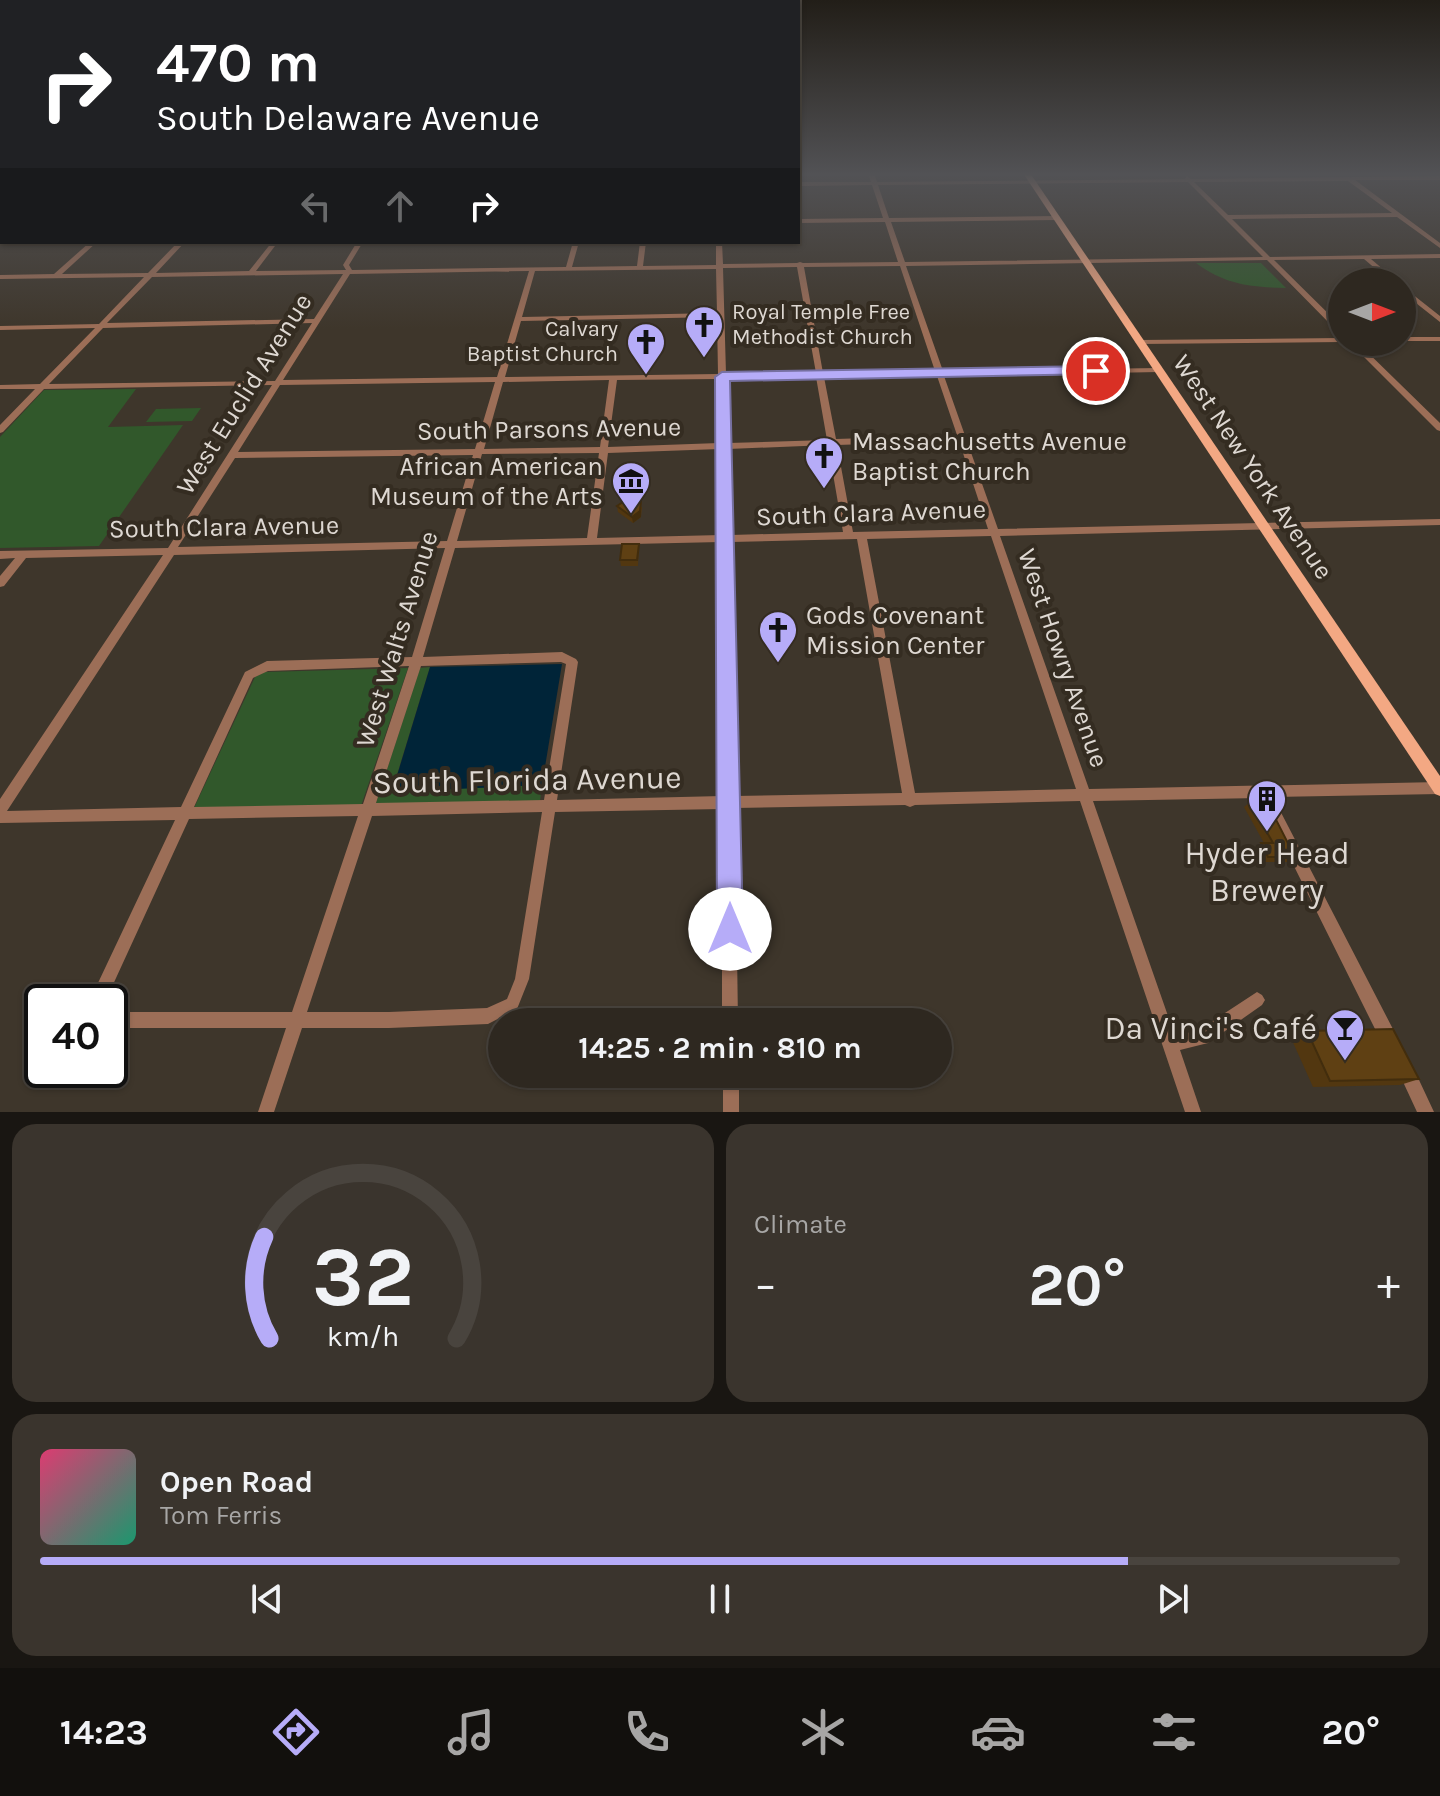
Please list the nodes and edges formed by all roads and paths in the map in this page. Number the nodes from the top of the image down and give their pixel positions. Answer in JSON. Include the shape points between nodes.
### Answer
{"nodes":[{"id":1,"x":889,"y":225,"type":"edge"},
{"id":2,"x":1061,"y":225,"type":"edge"},
{"id":3,"x":1235,"y":225,"type":"edge"},
{"id":4,"x":1411,"y":225,"type":"edge"},
{"id":5,"x":92,"y":244,"type":"edge"},
{"id":6,"x":180,"y":244,"type":"edge"},
{"id":7,"x":273,"y":244,"type":"edge"},
{"id":8,"x":359,"y":244,"type":"edge"},
{"id":9,"x":575,"y":244,"type":"edge"},
{"id":10,"x":643,"y":244,"type":"edge"},
{"id":11,"x":719,"y":244,"type":"edge"},
{"id":12,"x":1440,"y":246,"type":"edge"},
{"id":13,"x":1364,"y":256,"type":"junction"},
{"id":14,"x":1440,"y":256,"type":"edge"},
{"id":15,"x":1267,"y":258,"type":"junction"},
{"id":16,"x":1084,"y":260,"type":"junction"},
{"id":17,"x":902,"y":262,"type":"junction"},
{"id":18,"x":800,"y":264,"type":"junction"},
{"id":19,"x":719,"y":265,"type":"junction"},
{"id":20,"x":640,"y":266,"type":"junction"},
{"id":21,"x":569,"y":267,"type":"junction"},
{"id":22,"x":533,"y":268,"type":"junction"},
{"id":23,"x":1378,"y":268,"type":"edge"},
{"id":24,"x":349,"y":270,"type":"junction"},
{"id":25,"x":251,"y":273,"type":"junction"},
{"id":26,"x":150,"y":275,"type":"junction"},
{"id":27,"x":56,"y":276,"type":"junction"},
{"id":28,"x":0,"y":277,"type":"edge"},
{"id":29,"x":1416,"y":300,"type":"edge"},
{"id":30,"x":721,"y":315,"type":"junction"},
{"id":31,"x":1328,"y":317,"type":"edge"},
{"id":32,"x":517,"y":319,"type":"junction"},
{"id":33,"x":1440,"y":320,"type":"edge"},
{"id":34,"x":316,"y":321,"type":"junction"},
{"id":35,"x":103,"y":325,"type":"junction"},
{"id":36,"x":0,"y":328,"type":"edge"},
{"id":37,"x":1416,"y":339,"type":"edge"},
{"id":38,"x":1440,"y":339,"type":"edge"},
{"id":39,"x":1328,"y":340,"type":"edge"},
{"id":40,"x":1139,"y":342,"type":"junction"},
{"id":41,"x":1367,"y":356,"type":"edge"},
{"id":42,"x":1159,"y":370,"type":"junction"},
{"id":43,"x":940,"y":372,"type":"junction"},
{"id":44,"x":820,"y":374,"type":"junction"},
{"id":45,"x":722,"y":377,"type":"junction"},
{"id":46,"x":613,"y":378,"type":"junction"},
{"id":47,"x":499,"y":380,"type":"junction"},
{"id":48,"x":277,"y":383,"type":"junction"},
{"id":49,"x":42,"y":386,"type":"junction"},
{"id":50,"x":0,"y":387,"type":"edge"},
{"id":51,"x":1440,"y":428,"type":"edge"},
{"id":52,"x":0,"y":430,"type":"edge"},
{"id":53,"x":962,"y":438,"type":"junction"},
{"id":54,"x":832,"y":443,"type":"junction"},
{"id":55,"x":724,"y":447,"type":"junction"},
{"id":56,"x":604,"y":450,"type":"junction"},
{"id":57,"x":477,"y":453,"type":"junction"},
{"id":58,"x":232,"y":455,"type":"junction"},
{"id":59,"x":1440,"y":522,"type":"edge"},
{"id":60,"x":1264,"y":525,"type":"junction"},
{"id":61,"x":994,"y":531,"type":"junction"},
{"id":62,"x":855,"y":536,"type":"junction"},
{"id":63,"x":726,"y":539,"type":"junction"},
{"id":64,"x":592,"y":541,"type":"junction"},
{"id":65,"x":450,"y":544,"type":"junction"},
{"id":66,"x":171,"y":551,"type":"junction"},
{"id":67,"x":24,"y":554,"type":"junction"},
{"id":68,"x":0,"y":555,"type":"edge"},
{"id":69,"x":0,"y":583,"type":"edge"},
{"id":70,"x":416,"y":663,"type":"junction"},
{"id":71,"x":1440,"y":788,"type":"edge"},
{"id":72,"x":1264,"y":792,"type":"junction"},
{"id":73,"x":1085,"y":797,"type":"junction"},
{"id":74,"x":910,"y":801,"type":"junction"},
{"id":75,"x":729,"y":804,"type":"junction"},
{"id":76,"x":550,"y":807,"type":"junction"},
{"id":77,"x":0,"y":810,"type":"edge"},
{"id":78,"x":366,"y":812,"type":"junction"},
{"id":79,"x":184,"y":815,"type":"junction"},
{"id":80,"x":0,"y":817,"type":"edge"},
{"id":81,"x":105,"y":984,"type":"edge"},
{"id":82,"x":1257,"y":1000,"type":"dead end"},
{"id":83,"x":730,"y":1008,"type":"edge"},
{"id":84,"x":128,"y":1020,"type":"edge"},
{"id":85,"x":296,"y":1021,"type":"junction"},
{"id":86,"x":1170,"y":1045,"type":"junction"},
{"id":87,"x":731,"y":1088,"type":"edge"},
{"id":88,"x":266,"y":1112,"type":"edge"},
{"id":89,"x":731,"y":1112,"type":"edge"},
{"id":90,"x":1193,"y":1112,"type":"edge"},
{"id":91,"x":1426,"y":1112,"type":"edge"}],
"edges":[{"from":1,"to":17,"type":"street","name":"West Howry Avenue"},
{"from":2,"to":16,"type":"main road","name":"West New York Avenue"},
{"from":3,"to":15,"type":"street"},
{"from":4,"to":12,"type":"street"},
{"from":5,"to":27,"type":"street"},
{"from":6,"to":26,"type":"street"},
{"from":7,"to":25,"type":"street"},
{"from":8,"to":24,"type":"street","name":"West Euclid Avenue","via":[[346,265]]},
{"from":9,"to":21,"type":"street"},
{"from":10,"to":20,"type":"street"},
{"from":11,"to":19,"type":"street"},
{"from":13,"to":14,"type":"street"},
{"from":13,"to":15,"type":"street"},
{"from":13,"to":23,"type":"street"},
{"from":15,"to":16,"type":"street"},
{"from":15,"to":31,"type":"street"},
{"from":16,"to":17,"type":"street"},
{"from":16,"to":40,"type":"main road","name":"West New York Avenue"},
{"from":17,"to":18,"type":"street"},
{"from":17,"to":43,"type":"street","name":"West Howry Avenue"},
{"from":18,"to":19,"type":"street"},
{"from":18,"to":44,"type":"street"},
{"from":19,"to":20,"type":"street"},
{"from":19,"to":30,"type":"street"},
{"from":20,"to":21,"type":"street"},
{"from":21,"to":22,"type":"street"},
{"from":22,"to":24,"type":"street"},
{"from":22,"to":32,"type":"street","name":"West Walts Avenue"},
{"from":24,"to":25,"type":"street"},
{"from":24,"to":34,"type":"street","name":"West Euclid Avenue"},
{"from":25,"to":26,"type":"street"},
{"from":26,"to":27,"type":"street"},
{"from":26,"to":35,"type":"street"},
{"from":27,"to":28,"type":"street"},
{"from":29,"to":33,"type":"street"},
{"from":30,"to":32,"type":"street"},
{"from":30,"to":45,"type":"street"},
{"from":32,"to":47,"type":"street","name":"West Walts Avenue"},
{"from":34,"to":35,"type":"street"},
{"from":34,"to":48,"type":"street","name":"West Euclid Avenue"},
{"from":35,"to":36,"type":"street"},
{"from":35,"to":49,"type":"street"},
{"from":37,"to":38,"type":"street"},
{"from":39,"to":40,"type":"street"},
{"from":40,"to":42,"type":"main road","name":"West New York Avenue"},
{"from":41,"to":51,"type":"street"},
{"from":42,"to":43,"type":"street"},
{"from":42,"to":60,"type":"main road","name":"West New York Avenue"},
{"from":43,"to":44,"type":"street"},
{"from":43,"to":53,"type":"street","name":"West Howry Avenue"},
{"from":44,"to":45,"type":"street"},
{"from":44,"to":54,"type":"street"},
{"from":45,"to":46,"type":"street"},
{"from":45,"to":55,"type":"street"},
{"from":46,"to":47,"type":"street"},
{"from":46,"to":56,"type":"street"},
{"from":47,"to":48,"type":"street"},
{"from":47,"to":57,"type":"street","name":"West Walts Avenue"},
{"from":48,"to":49,"type":"street"},
{"from":48,"to":58,"type":"street","name":"West Euclid Avenue"},
{"from":49,"to":50,"type":"street"},
{"from":49,"to":52,"type":"street"},
{"from":53,"to":54,"type":"street","name":"South Parsons Avenue"},
{"from":53,"to":61,"type":"street","name":"West Howry Avenue"},
{"from":54,"to":55,"type":"street","name":"South Parsons Avenue"},
{"from":54,"to":62,"type":"street"},
{"from":55,"to":56,"type":"street","name":"South Parsons Avenue"},
{"from":55,"to":63,"type":"street"},
{"from":56,"to":57,"type":"street","name":"South Parsons Avenue"},
{"from":56,"to":64,"type":"street"},
{"from":57,"to":58,"type":"street","name":"South Parsons Avenue"},
{"from":57,"to":65,"type":"street","name":"West Walts Avenue"},
{"from":58,"to":66,"type":"street","name":"West Euclid Avenue"},
{"from":59,"to":60,"type":"street","name":"South Clara Avenue"},
{"from":60,"to":61,"type":"street","name":"South Clara Avenue"},
{"from":60,"to":71,"type":"main road","name":"West New York Avenue"},
{"from":61,"to":62,"type":"street","name":"South Clara Avenue"},
{"from":61,"to":73,"type":"street","name":"West Howry Avenue"},
{"from":62,"to":63,"type":"street","name":"South Clara Avenue"},
{"from":62,"to":74,"type":"street"},
{"from":63,"to":64,"type":"street","name":"South Clara Avenue"},
{"from":63,"to":75,"type":"street"},
{"from":64,"to":65,"type":"street","name":"South Clara Avenue"},
{"from":65,"to":66,"type":"street","name":"South Clara Avenue"},
{"from":65,"to":70,"type":"street","name":"West Walts Avenue"},
{"from":66,"to":67,"type":"street","name":"South Clara Avenue"},
{"from":66,"to":77,"type":"street","name":"West Euclid Avenue"},
{"from":67,"to":68,"type":"street","name":"South Clara Avenue"},
{"from":67,"to":69,"type":"street"},
{"from":70,"to":76,"type":"street","via":[[562,657],[572,662]]},
{"from":70,"to":78,"type":"street","name":"West Walts Avenue"},
{"from":70,"to":79,"type":"street","via":[[267,666],[249,675]]},
{"from":71,"to":72,"type":"street","name":"South Florida Avenue"},
{"from":72,"to":73,"type":"street","name":"South Florida Avenue"},
{"from":72,"to":91,"type":"street"},
{"from":73,"to":74,"type":"street","name":"South Florida Avenue"},
{"from":73,"to":86,"type":"street","name":"West Howry Avenue"},
{"from":74,"to":75,"type":"street","name":"South Florida Avenue"},
{"from":75,"to":76,"type":"street","name":"South Florida Avenue"},
{"from":75,"to":83,"type":"street"},
{"from":76,"to":78,"type":"street","name":"South Florida Avenue"},
{"from":76,"to":85,"type":"street","via":[[522,979],[506,1009],[488,1016]]},
{"from":78,"to":79,"type":"street","name":"South Florida Avenue"},
{"from":78,"to":85,"type":"street","name":"West Walts Avenue"},
{"from":79,"to":80,"type":"street","name":"South Florida Avenue"},
{"from":79,"to":81,"type":"street"},
{"from":82,"to":86,"type":"street","via":[[1202,1037]]},
{"from":84,"to":85,"type":"street"},
{"from":85,"to":88,"type":"street","name":"West Walts Avenue"},
{"from":86,"to":90,"type":"street","name":"West Howry Avenue"},
{"from":87,"to":89,"type":"street"}]}
